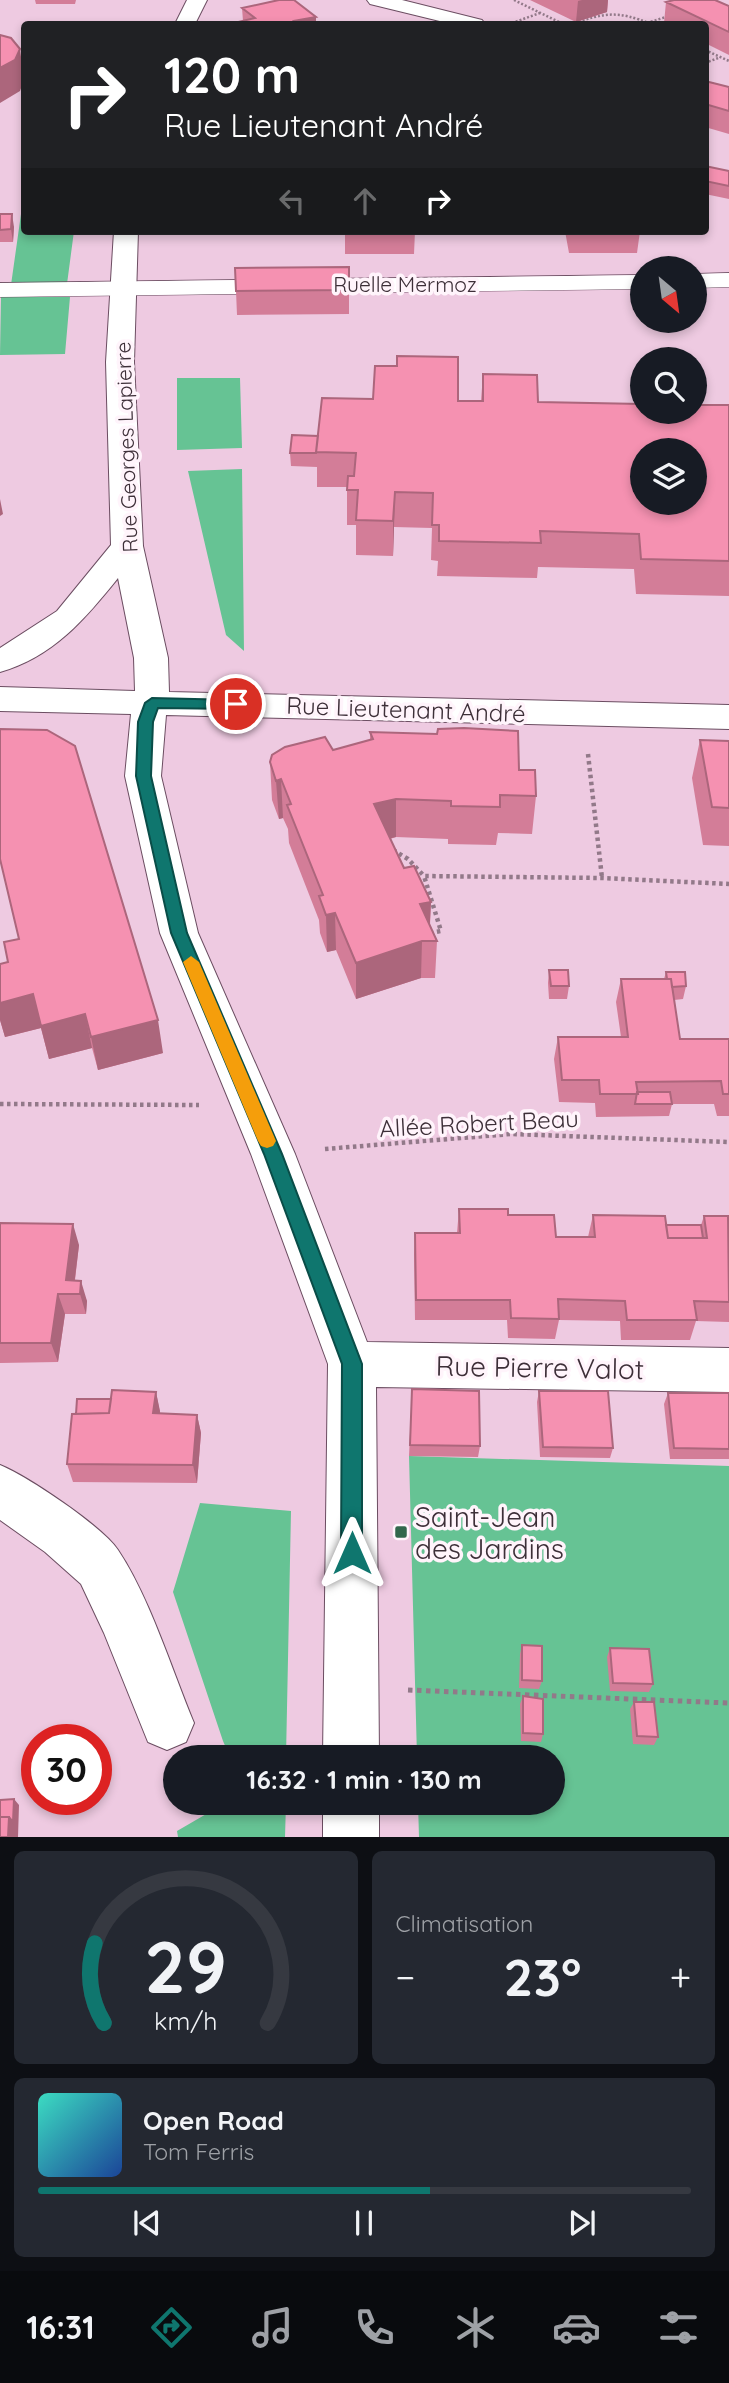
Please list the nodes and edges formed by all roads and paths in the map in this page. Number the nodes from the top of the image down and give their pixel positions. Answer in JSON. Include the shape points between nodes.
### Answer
{"nodes":[{"id":1,"x":197,"y":0,"type":"edge"},
{"id":2,"x":377,"y":0,"type":"edge"},
{"id":3,"x":514,"y":0,"type":"edge"},
{"id":4,"x":540,"y":13,"type":"junction"},
{"id":5,"x":670,"y":16,"type":"edge"},
{"id":6,"x":186,"y":21,"type":"edge"},
{"id":7,"x":463,"y":21,"type":"edge"},
{"id":8,"x":517,"y":21,"type":"edge"},
{"id":9,"x":557,"y":21,"type":"edge"},
{"id":10,"x":581,"y":21,"type":"edge"},
{"id":11,"x":641,"y":21,"type":"edge"},
{"id":12,"x":657,"y":21,"type":"edge"},
{"id":13,"x":709,"y":52,"type":"edge"},
{"id":14,"x":721,"y":57,"type":"junction"},
{"id":15,"x":729,"y":61,"type":"edge"},
{"id":16,"x":709,"y":62,"type":"edge"},
{"id":17,"x":126,"y":235,"type":"edge"},
{"id":18,"x":729,"y":280,"type":"edge"},
{"id":19,"x":707,"y":281,"type":"edge"},
{"id":20,"x":630,"y":282,"type":"edge"},
{"id":21,"x":123,"y":289,"type":"junction"},
{"id":22,"x":0,"y":290,"type":"edge"},
{"id":23,"x":127,"y":546,"type":"junction"},
{"id":24,"x":0,"y":661,"type":"edge"},
{"id":25,"x":0,"y":699,"type":"edge"},
{"id":26,"x":152,"y":703,"type":"junction"},
{"id":27,"x":583,"y":714,"type":"junction"},
{"id":28,"x":729,"y":717,"type":"edge"},
{"id":29,"x":391,"y":848,"type":"edge"},
{"id":30,"x":424,"y":876,"type":"junction"},
{"id":31,"x":602,"y":878,"type":"junction"},
{"id":32,"x":729,"y":884,"type":"edge"},
{"id":33,"x":430,"y":933,"type":"edge"},
{"id":34,"x":0,"y":1104,"type":"edge"},
{"id":35,"x":205,"y":1115,"type":"dead end"},
{"id":36,"x":729,"y":1142,"type":"edge"},
{"id":37,"x":273,"y":1154,"type":"junction"},
{"id":38,"x":352,"y":1364,"type":"junction"},
{"id":39,"x":729,"y":1370,"type":"edge"},
{"id":40,"x":0,"y":1490,"type":"edge"},
{"id":41,"x":352,"y":1688,"type":"junction"},
{"id":42,"x":729,"y":1703,"type":"edge"},
{"id":43,"x":167,"y":1723,"type":"dead end"},
{"id":44,"x":351,"y":1745,"type":"edge"},
{"id":45,"x":351,"y":1815,"type":"edge"},
{"id":46,"x":351,"y":1837,"type":"edge"}],
"edges":[{"from":1,"to":6,"type":"street"},
{"from":2,"to":7,"type":"street"},
{"from":3,"to":4,"type":"path"},
{"from":4,"to":8,"type":"path"},
{"from":4,"to":9,"type":"path"},
{"from":5,"to":12,"type":"path"},
{"from":10,"to":11,"type":"path","via":[[614,11]]},
{"from":13,"to":14,"type":"path"},
{"from":14,"to":15,"type":"path"},
{"from":14,"to":16,"type":"path"},
{"from":17,"to":21,"type":"street","name":"Rue Georges Lapierre"},
{"from":18,"to":19,"type":"street"},
{"from":20,"to":21,"type":"street","name":"Ruelle Mermoz"},
{"from":21,"to":22,"type":"street","name":"Ruelle Mermoz"},
{"from":21,"to":23,"type":"street","name":"Rue Georges Lapierre","via":[[120,362]]},
{"from":23,"to":24,"type":"street","via":[[68,618]]},
{"from":23,"to":26,"type":"street","name":"Rue Georges Lapierre","via":[[151,658]]},
{"from":25,"to":26,"type":"street","name":"Rue Lieutenant André"},
{"from":26,"to":27,"type":"street","name":"Rue Lieutenant André"},
{"from":26,"to":37,"type":"street","name":"Rue Georges Lapierre","via":[[146,722],[144,776],[179,933]]},
{"from":27,"to":28,"type":"street","name":"Rue Lieutenant André"},
{"from":27,"to":31,"type":"path"},
{"from":29,"to":30,"type":"path"},
{"from":30,"to":31,"type":"path"},
{"from":30,"to":33,"type":"path","via":[[440,931]]},
{"from":31,"to":32,"type":"path"},
{"from":34,"to":35,"type":"path","via":[[199,1105]]},
{"from":36,"to":37,"type":"path","name":"Allée Robert Beau","via":[[511,1133]]},
{"from":37,"to":38,"type":"street","name":"Rue Georges Lapierre"},
{"from":38,"to":39,"type":"street","name":"Rue Pierre Valot"},
{"from":38,"to":41,"type":"street"},
{"from":40,"to":43,"type":"street","via":[[99,1566]]},
{"from":41,"to":42,"type":"path"},
{"from":41,"to":44,"type":"street"},
{"from":45,"to":46,"type":"street"}]}
